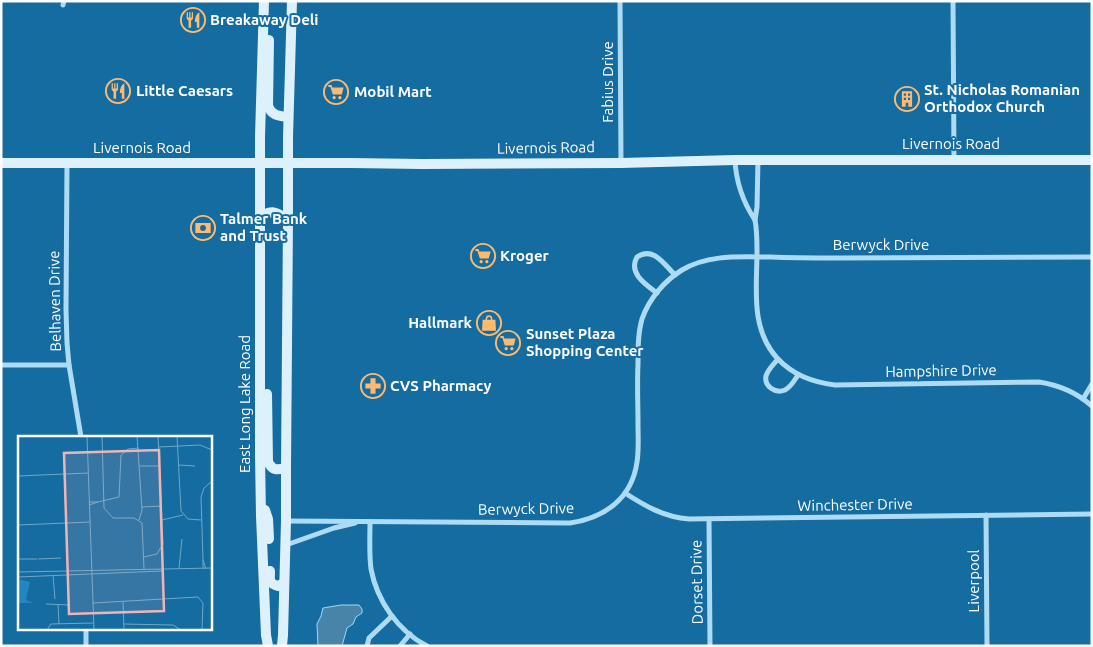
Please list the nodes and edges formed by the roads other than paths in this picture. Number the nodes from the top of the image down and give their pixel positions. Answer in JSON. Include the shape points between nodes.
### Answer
{"nodes":[{"id":1,"x":286,"y":1,"type":"edge"},
{"id":2,"x":292,"y":1,"type":"edge"},
{"id":3,"x":620,"y":1,"type":"edge"},
{"id":4,"x":953,"y":1,"type":"edge"},
{"id":5,"x":263,"y":6,"type":"edge"},
{"id":6,"x":289,"y":79,"type":"junction"},
{"id":7,"x":288,"y":117,"type":"junction"},
{"id":8,"x":954,"y":159,"type":"junction"},
{"id":9,"x":736,"y":160,"type":"junction"},
{"id":10,"x":758,"y":160,"type":"junction"},
{"id":11,"x":1092,"y":160,"type":"edge"},
{"id":12,"x":1,"y":163,"type":"edge"},
{"id":13,"x":67,"y":163,"type":"junction"},
{"id":14,"x":260,"y":163,"type":"junction"},
{"id":15,"x":288,"y":163,"type":"junction"},
{"id":16,"x":621,"y":163,"type":"junction"},
{"id":17,"x":260,"y":217,"type":"junction"},
{"id":18,"x":288,"y":220,"type":"junction"},
{"id":19,"x":755,"y":220,"type":"junction"},
{"id":20,"x":757,"y":257,"type":"junction"},
{"id":21,"x":1092,"y":257,"type":"edge"},
{"id":22,"x":675,"y":275,"type":"junction"},
{"id":23,"x":260,"y":282,"type":"junction"},
{"id":24,"x":656,"y":293,"type":"junction"},
{"id":25,"x":778,"y":359,"type":"junction"},
{"id":26,"x":1,"y":365,"type":"edge"},
{"id":27,"x":69,"y":365,"type":"junction"},
{"id":28,"x":798,"y":375,"type":"junction"},
{"id":29,"x":1092,"y":384,"type":"edge"},
{"id":30,"x":1083,"y":399,"type":"junction"},
{"id":31,"x":1092,"y":406,"type":"edge"},
{"id":32,"x":82,"y":436,"type":"edge"},
{"id":33,"x":286,"y":468,"type":"junction"},
{"id":34,"x":625,"y":493,"type":"junction"},
{"id":35,"x":261,"y":508,"type":"junction"},
{"id":36,"x":1092,"y":514,"type":"edge"},
{"id":37,"x":986,"y":515,"type":"junction"},
{"id":38,"x":709,"y":519,"type":"junction"},
{"id":39,"x":286,"y":521,"type":"junction"},
{"id":40,"x":360,"y":522,"type":"junction"},
{"id":41,"x":370,"y":522,"type":"junction"},
{"id":42,"x":286,"y":544,"type":"junction"},
{"id":43,"x":284,"y":583,"type":"junction"},
{"id":44,"x":392,"y":616,"type":"junction"},
{"id":45,"x":86,"y":630,"type":"edge"},
{"id":46,"x":410,"y":634,"type":"junction"},
{"id":47,"x":86,"y":646,"type":"edge"},
{"id":48,"x":268,"y":646,"type":"edge"},
{"id":49,"x":282,"y":646,"type":"edge"},
{"id":50,"x":367,"y":646,"type":"edge"},
{"id":51,"x":400,"y":646,"type":"edge"},
{"id":52,"x":427,"y":646,"type":"edge"},
{"id":53,"x":710,"y":646,"type":"edge"},
{"id":54,"x":988,"y":646,"type":"edge"}],
"edges":[{"from":1,"to":6,"type":"main road","via":[[284,62]]},
{"from":2,"to":6,"type":"main road"},
{"from":3,"to":16,"type":"street","name":"Fabius Drive"},
{"from":4,"to":8,"type":"street"},
{"from":5,"to":7,"type":"main road","via":[[269,37],[268,106],[275,115]]},
{"from":5,"to":14,"type":"main road","name":"East Long Lake Road"},
{"from":6,"to":7,"type":"main road"},
{"from":7,"to":15,"type":"main road"},
{"from":8,"to":10,"type":"main road","name":"Livernois Road"},
{"from":8,"to":11,"type":"main road","name":"Livernois Road"},
{"from":9,"to":10,"type":"main road","name":"Livernois Road"},
{"from":9,"to":16,"type":"main road","name":"Livernois Road"},
{"from":9,"to":19,"type":"street","name":"Hampshire Drive","via":[[736,176],[746,208]]},
{"from":10,"to":19,"type":"street","name":"Hampshire Drive"},
{"from":12,"to":13,"type":"main road","name":"Livernois Road"},
{"from":13,"to":14,"type":"main road","name":"Livernois Road"},
{"from":13,"to":27,"type":"street","name":"Belhaven Drive"},
{"from":14,"to":15,"type":"main road","name":"Livernois Road"},
{"from":14,"to":17,"type":"main road","name":"East Long Lake Road"},
{"from":15,"to":16,"type":"main road","name":"Livernois Road"},
{"from":15,"to":18,"type":"main road"},
{"from":17,"to":18,"type":"main road","via":[[275,212]]},
{"from":17,"to":23,"type":"main road","name":"East Long Lake Road"},
{"from":18,"to":33,"type":"main road"},
{"from":19,"to":20,"type":"street","name":"Hampshire Drive"},
{"from":20,"to":21,"type":"street","name":"Berwyck Drive"},
{"from":20,"to":22,"type":"street","name":"Berwyck Drive","via":[[710,259],[693,264]]},
{"from":20,"to":25,"type":"street","name":"Hampshire Drive","via":[[757,316],[766,343]]},
{"from":22,"to":24,"type":"street","name":"Berwyck Drive"},
{"from":22,"to":24,"type":"street","via":[[653,254],[645,253],[637,258],[634,266],[637,275]]},
{"from":23,"to":33,"type":"main road","via":[[267,303],[268,462],[275,469]]},
{"from":23,"to":35,"type":"main road","name":"East Long Lake Road"},
{"from":24,"to":34,"type":"street","name":"Berwyck Drive","via":[[639,330],[638,457]]},
{"from":25,"to":28,"type":"street","name":"Hampshire Drive"},
{"from":25,"to":28,"type":"street","via":[[766,377],[769,387],[777,391],[786,390]]},
{"from":26,"to":27,"type":"street"},
{"from":27,"to":32,"type":"street","name":"Belhaven Drive"},
{"from":28,"to":30,"type":"street","name":"Hampshire Drive","via":[[835,385],[1038,382],[1060,387]]},
{"from":29,"to":30,"type":"street"},
{"from":30,"to":31,"type":"street","name":"Hampshire Drive"},
{"from":33,"to":39,"type":"main road"},
{"from":34,"to":38,"type":"street","name":"Winchester Drive","via":[[661,513],[680,518]]},
{"from":34,"to":41,"type":"street","name":"Berwyck Drive","via":[[604,513],[570,523]]},
{"from":35,"to":43,"type":"main road","via":[[268,519],[270,582],[278,586]]},
{"from":35,"to":48,"type":"main road","name":"East Long Lake Road"},
{"from":36,"to":37,"type":"street","name":"Winchester Drive"},
{"from":37,"to":38,"type":"street","name":"Winchester Drive"},
{"from":37,"to":54,"type":"street","name":"Liverpool"},
{"from":38,"to":53,"type":"street","name":"Dorset Drive"},
{"from":39,"to":40,"type":"street","name":"Berwyck Drive"},
{"from":39,"to":42,"type":"main road"},
{"from":40,"to":41,"type":"street","name":"Berwyck Drive"},
{"from":40,"to":42,"type":"street","name":"Berwyck Drive"},
{"from":41,"to":44,"type":"street","via":[[374,579]]},
{"from":42,"to":43,"type":"main road"},
{"from":43,"to":49,"type":"main road"},
{"from":44,"to":46,"type":"street"},
{"from":44,"to":50,"type":"street","via":[[369,638]]},
{"from":45,"to":47,"type":"street"},
{"from":46,"to":51,"type":"street"},
{"from":46,"to":52,"type":"street"}]}
